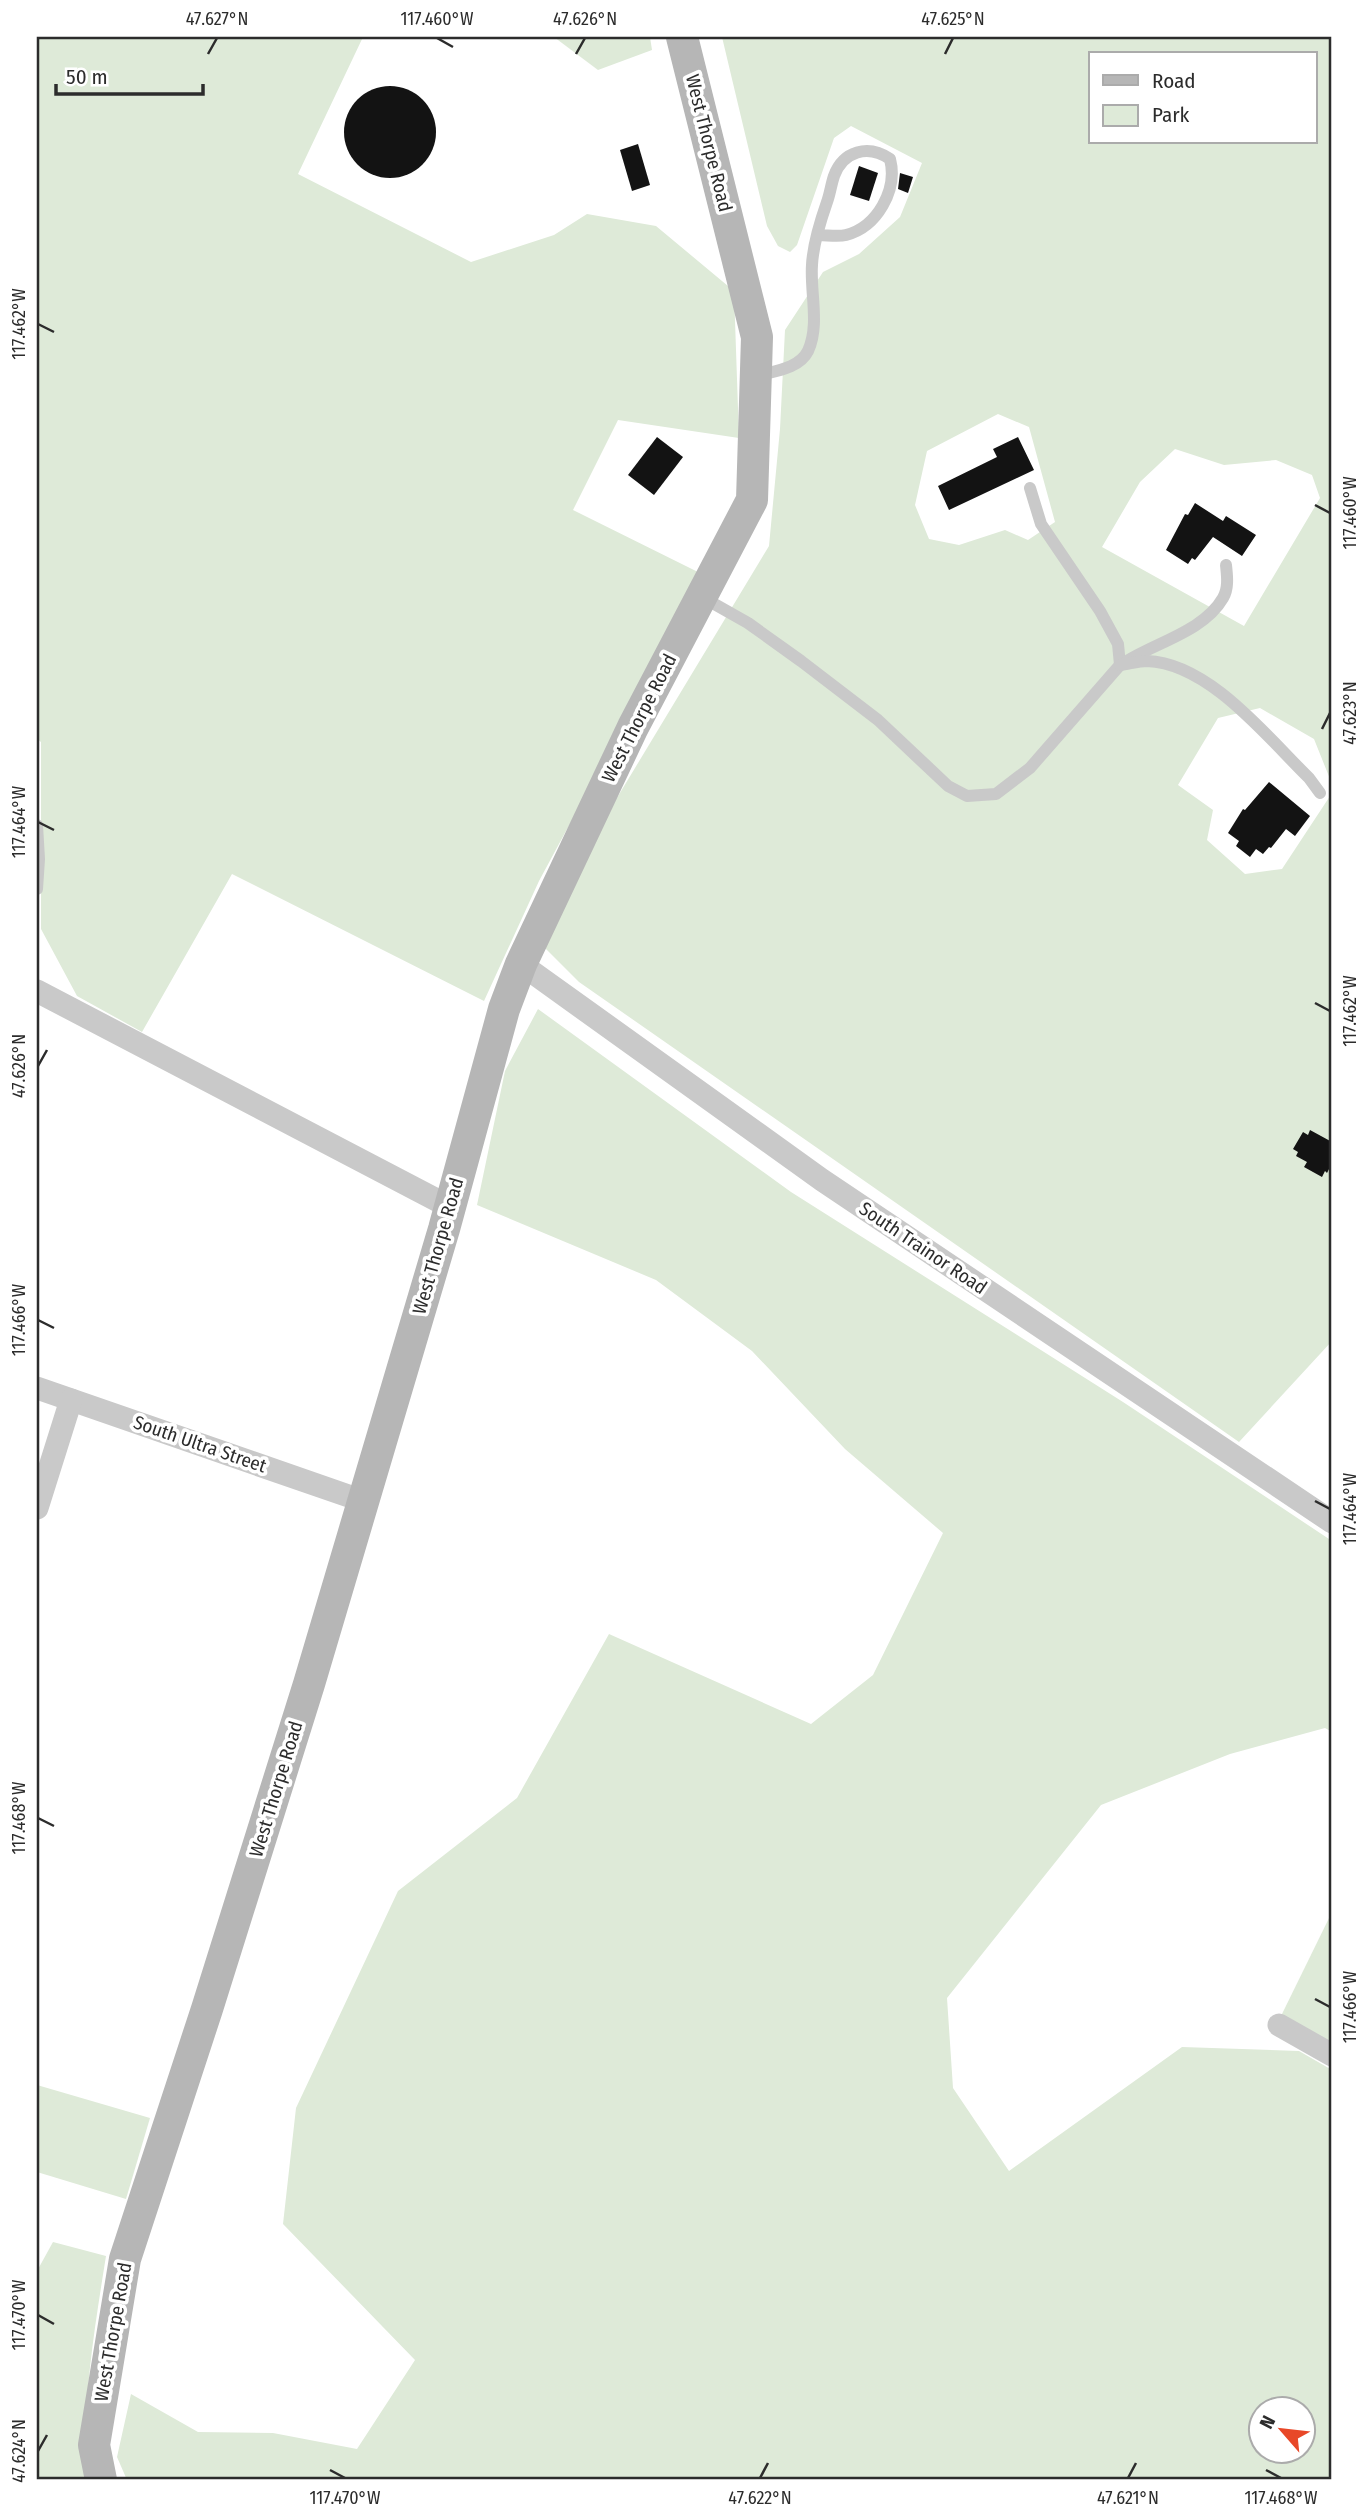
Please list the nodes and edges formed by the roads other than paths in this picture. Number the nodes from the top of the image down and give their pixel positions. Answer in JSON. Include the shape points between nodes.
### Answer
{"nodes":[{"id":1,"x":682,"y":37,"type":"edge"},
{"id":2,"x":818,"y":235,"type":"junction"},
{"id":3,"x":756,"y":376,"type":"junction"},
{"id":4,"x":1030,"y":488,"type":"dead end"},
{"id":5,"x":1226,"y":565,"type":"dead end"},
{"id":6,"x":701,"y":597,"type":"junction"},
{"id":7,"x":1120,"y":665,"type":"junction"},
{"id":8,"x":1320,"y":793,"type":"dead end"},
{"id":9,"x":37,"y":825,"type":"edge"},
{"id":10,"x":37,"y":889,"type":"edge"},
{"id":11,"x":522,"y":964,"type":"junction"},
{"id":12,"x":37,"y":991,"type":"edge"},
{"id":13,"x":450,"y":1207,"type":"junction"},
{"id":14,"x":37,"y":1388,"type":"edge"},
{"id":15,"x":71,"y":1400,"type":"junction"},
{"id":16,"x":363,"y":1501,"type":"junction"},
{"id":17,"x":37,"y":1508,"type":"edge"},
{"id":18,"x":1332,"y":1522,"type":"edge"},
{"id":19,"x":1279,"y":2025,"type":"dead end"},
{"id":20,"x":1332,"y":2055,"type":"edge"},
{"id":21,"x":101,"y":2480,"type":"edge"}],
"edges":[{"from":1,"to":3,"type":"street","name":"West Thorpe Road","via":[[757,337]]},
{"from":2,"to":2,"type":"lane","via":[[834,176],[844,160],[860,150],[890,159],[889,186],[875,219],[845,236]]},
{"from":2,"to":3,"type":"lane","via":[[812,264],[814,325],[808,350],[787,368]]},
{"from":3,"to":6,"type":"street","name":"West Thorpe Road","via":[[752,500]]},
{"from":4,"to":7,"type":"lane","via":[[1041,524],[1118,644]]},
{"from":5,"to":7,"type":"lane","via":[[1227,587],[1212,611],[1198,624]]},
{"from":6,"to":7,"type":"lane","via":[[801,661],[878,720],[948,786],[967,796],[996,794],[1030,768]]},
{"from":6,"to":11,"type":"street","name":"West Thorpe Road","via":[[633,727]]},
{"from":7,"to":8,"type":"lane","via":[[1146,661],[1197,677],[1226,697]]},
{"from":9,"to":10,"type":"lane"},
{"from":11,"to":13,"type":"street","name":"West Thorpe Road","via":[[504,1009]]},
{"from":11,"to":18,"type":"street","name":"South Trainor Road","via":[[822,1180]]},
{"from":12,"to":13,"type":"street"},
{"from":13,"to":16,"type":"street","name":"West Thorpe Road"},
{"from":14,"to":15,"type":"street","name":"South Ultra Street"},
{"from":15,"to":16,"type":"street","name":"South Ultra Street"},
{"from":15,"to":17,"type":"street"},
{"from":16,"to":21,"type":"street","name":"West Thorpe Road","via":[[125,2259],[94,2445]]},
{"from":19,"to":20,"type":"street"}]}
